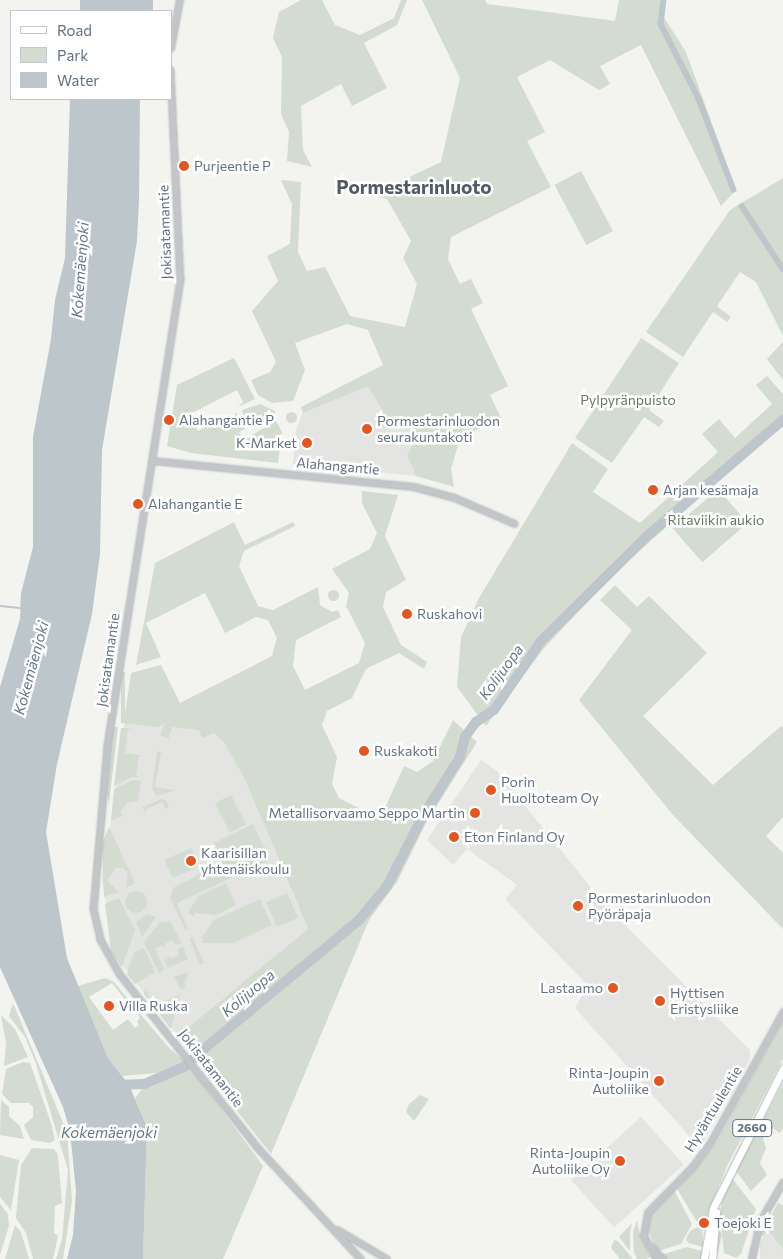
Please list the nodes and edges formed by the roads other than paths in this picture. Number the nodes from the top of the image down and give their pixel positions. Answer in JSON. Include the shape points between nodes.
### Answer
{"nodes":[{"id":1,"x":180,"y":0,"type":"edge"},
{"id":2,"x":172,"y":44,"type":"edge"},
{"id":3,"x":172,"y":91,"type":"edge"},
{"id":4,"x":153,"y":461,"type":"junction"},
{"id":5,"x":515,"y":524,"type":"dead end"},
{"id":6,"x":783,"y":1013,"type":"edge"},
{"id":7,"x":783,"y":1069,"type":"edge"},
{"id":8,"x":783,"y":1183,"type":"edge"},
{"id":9,"x":722,"y":1187,"type":"junction"},
{"id":10,"x":334,"y":1227,"type":"junction"},
{"id":11,"x":644,"y":1236,"type":"junction"},
{"id":12,"x":361,"y":1259,"type":"edge"},
{"id":13,"x":387,"y":1259,"type":"edge"},
{"id":14,"x":656,"y":1259,"type":"edge"},
{"id":15,"x":663,"y":1259,"type":"edge"},
{"id":16,"x":704,"y":1259,"type":"edge"},
{"id":17,"x":712,"y":1259,"type":"edge"},
{"id":18,"x":752,"y":1259,"type":"edge"}],
"edges":[{"from":1,"to":2,"type":"street"},
{"from":3,"to":4,"type":"street","name":"Jokisatamantie","via":[[181,280]]},
{"from":4,"to":5,"type":"street","name":"Alahangantie","via":[[414,487],[455,498]]},
{"from":4,"to":10,"type":"street","name":"Jokisatamantie","via":[[108,747],[94,910],[101,940],[111,962],[260,1150]]},
{"from":6,"to":11,"type":"street","name":"Hyväntuulentie","via":[[712,1143],[648,1212]]},
{"from":7,"to":9,"type":"main road","number":"2660"},
{"from":8,"to":18,"type":"street","via":[[761,1221]]},
{"from":9,"to":16,"type":"main road","via":[[713,1208]]},
{"from":9,"to":17,"type":"main road","via":[[716,1212]]},
{"from":10,"to":12,"type":"street"},
{"from":10,"to":13,"type":"street"},
{"from":11,"to":14,"type":"street"},
{"from":11,"to":15,"type":"street"}]}
